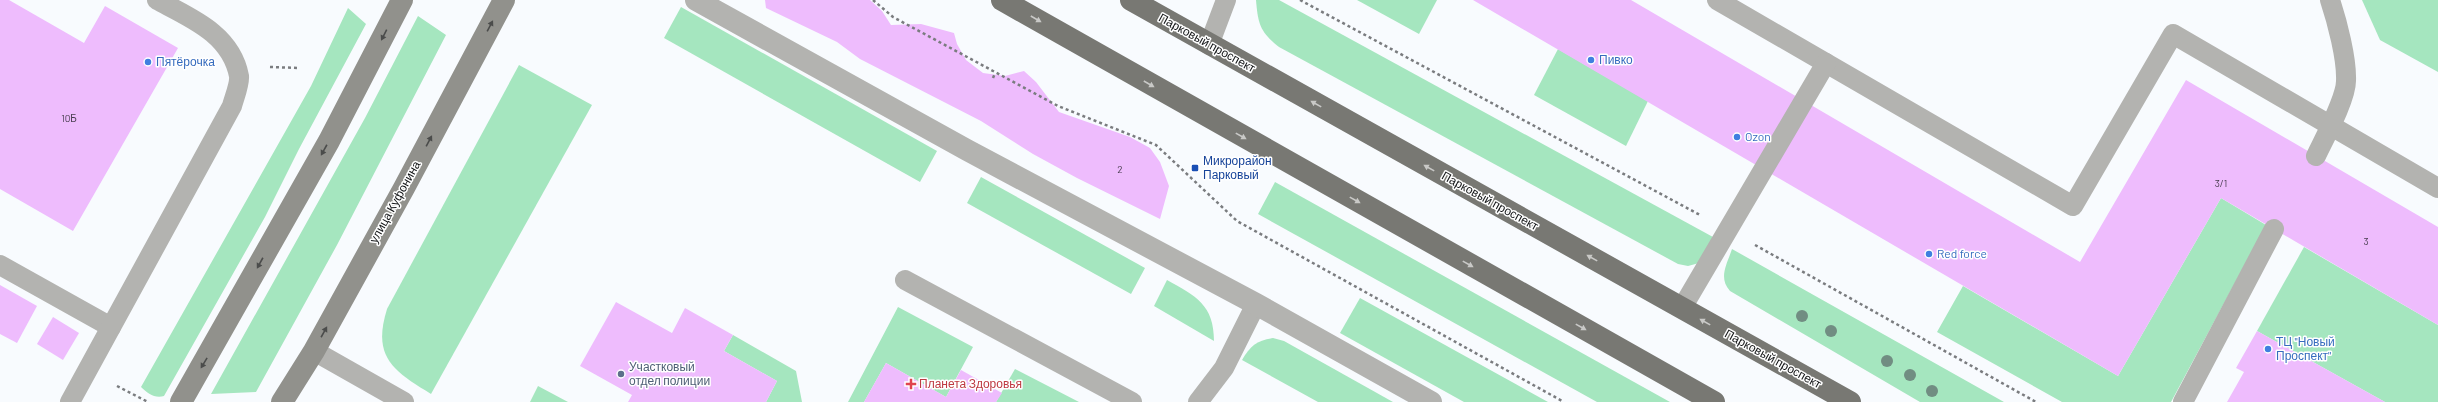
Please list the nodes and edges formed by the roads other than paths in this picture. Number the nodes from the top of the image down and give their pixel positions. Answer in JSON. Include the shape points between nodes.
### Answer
{"nodes":[{"id":1,"x":157,"y":0,"type":"edge"},
{"id":2,"x":402,"y":0,"type":"edge"},
{"id":3,"x":504,"y":0,"type":"edge"},
{"id":4,"x":696,"y":0,"type":"edge"},
{"id":5,"x":1002,"y":0,"type":"edge"},
{"id":6,"x":1131,"y":0,"type":"edge"},
{"id":7,"x":1226,"y":0,"type":"edge"},
{"id":8,"x":1717,"y":0,"type":"edge"},
{"id":9,"x":2330,"y":0,"type":"edge"},
{"id":10,"x":1209,"y":45,"type":"junction"},
{"id":11,"x":1826,"y":63,"type":"junction"},
{"id":12,"x":2331,"y":127,"type":"junction"},
{"id":13,"x":2316,"y":156,"type":"dead end"},
{"id":14,"x":2438,"y":188,"type":"edge"},
{"id":15,"x":2274,"y":229,"type":"dead end"},
{"id":16,"x":0,"y":265,"type":"edge"},
{"id":17,"x":905,"y":280,"type":"dead end"},
{"id":18,"x":1256,"y":304,"type":"junction"},
{"id":19,"x":1682,"y":308,"type":"junction"},
{"id":20,"x":111,"y":327,"type":"junction"},
{"id":21,"x":314,"y":351,"type":"junction"},
{"id":22,"x":70,"y":402,"type":"edge"},
{"id":23,"x":180,"y":402,"type":"edge"},
{"id":24,"x":282,"y":402,"type":"edge"},
{"id":25,"x":404,"y":402,"type":"edge"},
{"id":26,"x":1132,"y":402,"type":"edge"},
{"id":27,"x":1198,"y":402,"type":"edge"},
{"id":28,"x":1431,"y":402,"type":"edge"},
{"id":29,"x":1714,"y":402,"type":"edge"},
{"id":30,"x":1850,"y":402,"type":"edge"},
{"id":31,"x":2183,"y":402,"type":"edge"}],
"edges":[{"from":1,"to":20,"type":"lane","via":[[206,26],[228,47],[239,77],[232,106]]},
{"from":2,"to":23,"type":"main road","one_way":true,"via":[[329,142]]},
{"from":21,"to":3,"type":"main road","name":"улица Куфонина","one_way":true},
{"from":4,"to":18,"type":"street","via":[[967,150]]},
{"from":5,"to":29,"type":"main road","one_way":true},
{"from":6,"to":10,"type":"main road","name":"Парковый проспект"},
{"from":7,"to":10,"type":"lane"},
{"from":8,"to":11,"type":"lane"},
{"from":9,"to":12,"type":"lane","via":[[2338,25],[2346,82]]},
{"from":19,"to":10,"type":"main road","name":"Парковый проспект","one_way":true},
{"from":11,"to":12,"type":"lane","via":[[2073,206],[2172,34]]},
{"from":11,"to":19,"type":"lane"},
{"from":12,"to":13,"type":"lane"},
{"from":12,"to":14,"type":"lane"},
{"from":15,"to":31,"type":"lane"},
{"from":16,"to":20,"type":"lane"},
{"from":17,"to":26,"type":"lane"},
{"from":18,"to":27,"type":"lane","via":[[1224,368]]},
{"from":18,"to":28,"type":"street"},
{"from":30,"to":19,"type":"main road","name":"Парковый проспект","one_way":true},
{"from":20,"to":22,"type":"lane"},
{"from":21,"to":24,"type":"main road","name":"улица Куфонина"},
{"from":21,"to":25,"type":"lane"}]}
